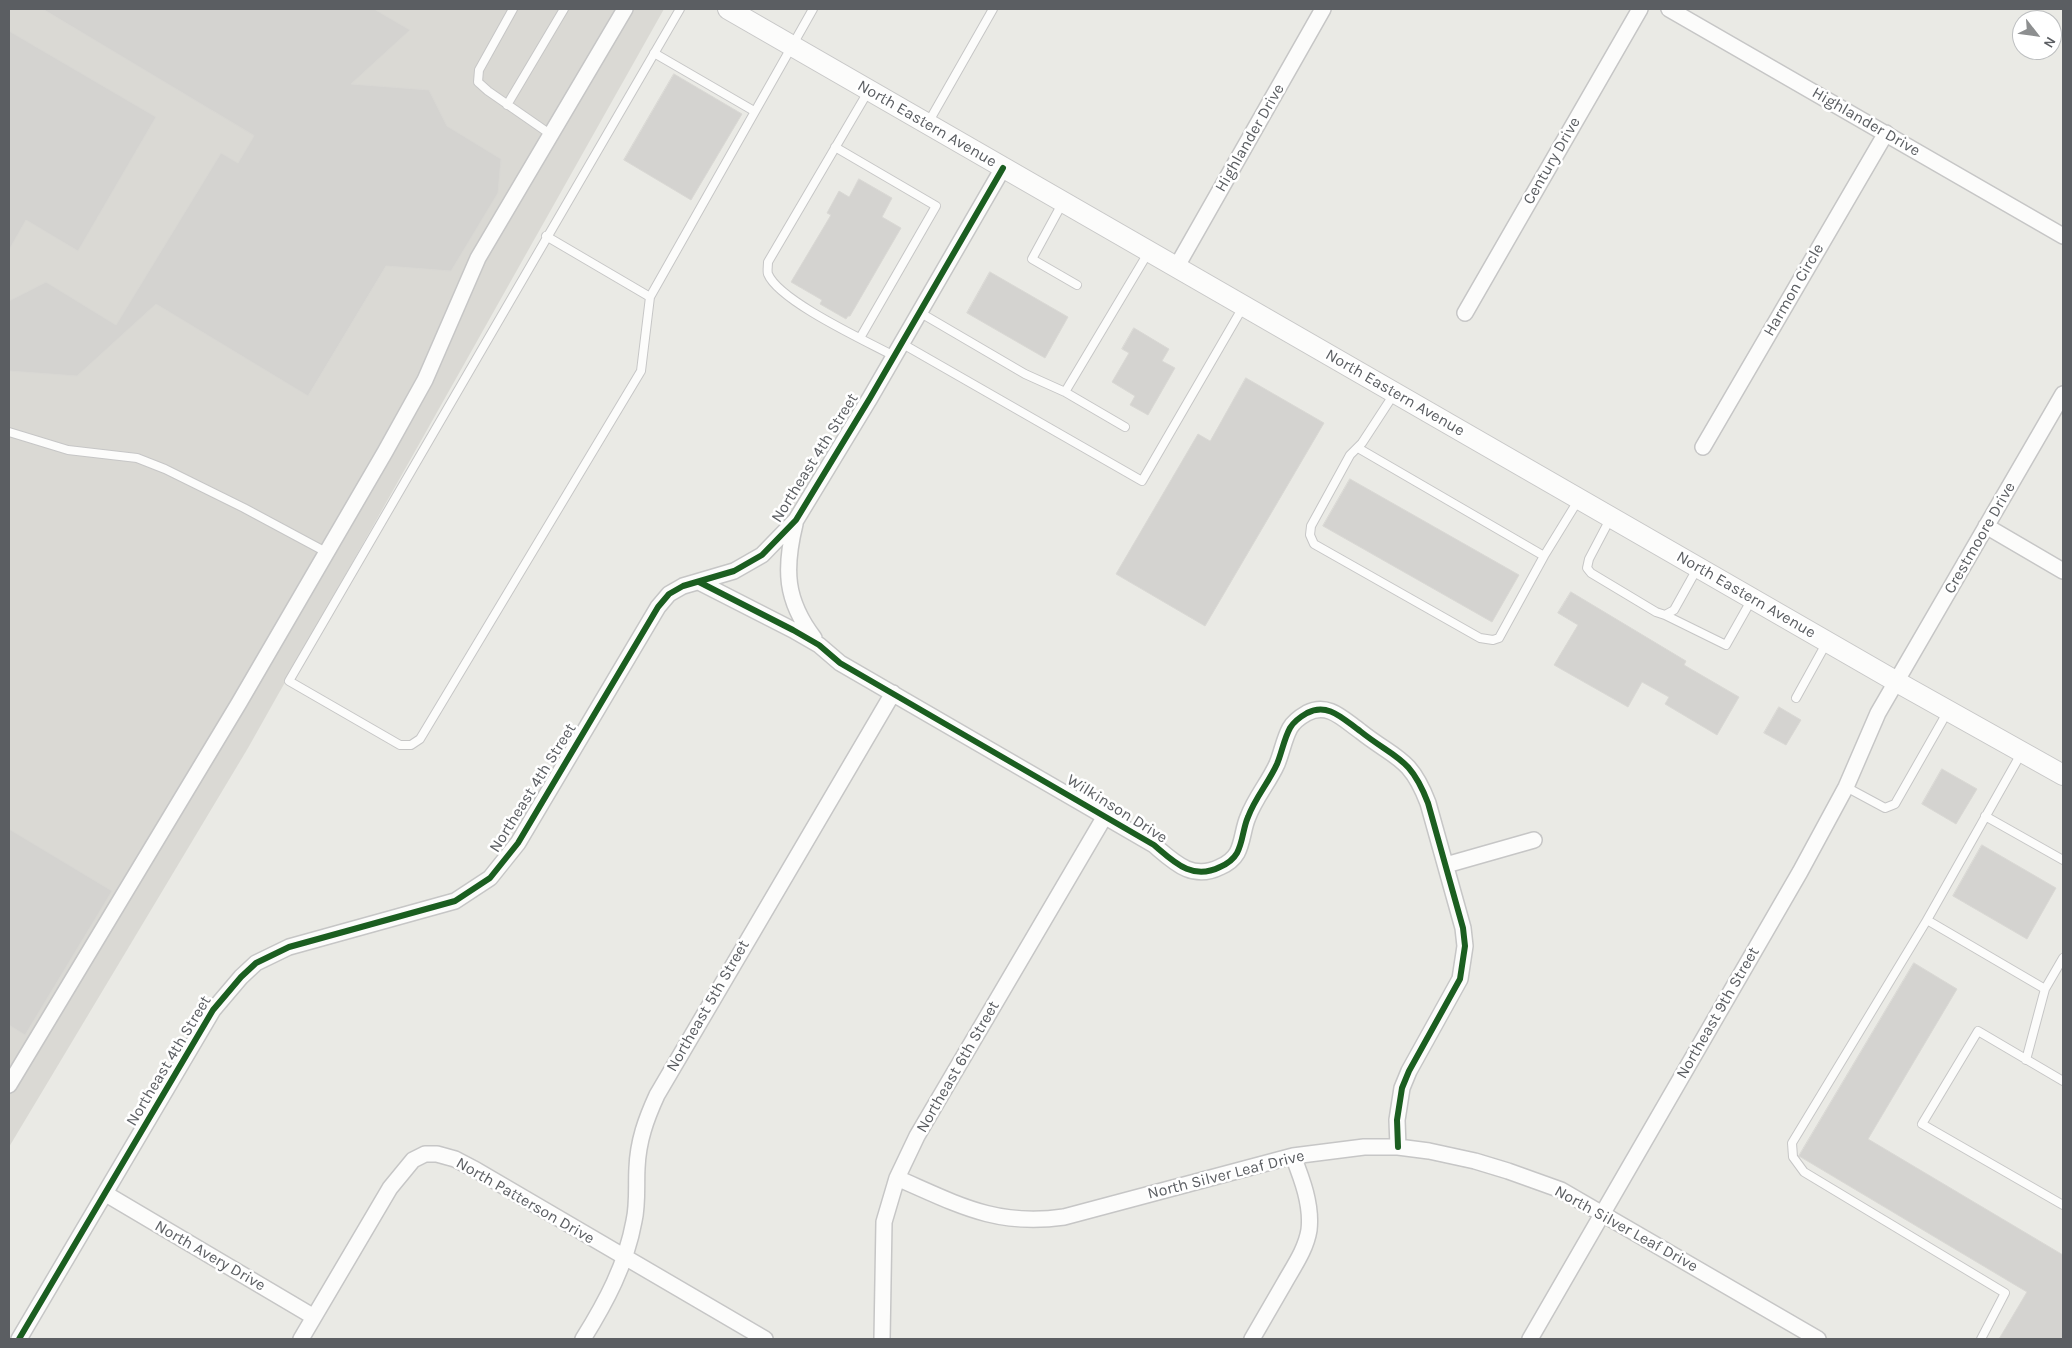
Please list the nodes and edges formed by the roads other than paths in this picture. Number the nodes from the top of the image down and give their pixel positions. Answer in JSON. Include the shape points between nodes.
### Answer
{"nodes":[{"id":1,"x":513,"y":9,"type":"edge"},
{"id":2,"x":564,"y":9,"type":"edge"},
{"id":3,"x":625,"y":9,"type":"edge"},
{"id":4,"x":680,"y":9,"type":"edge"},
{"id":5,"x":728,"y":9,"type":"edge"},
{"id":6,"x":813,"y":9,"type":"edge"},
{"id":7,"x":993,"y":9,"type":"edge"},
{"id":8,"x":1323,"y":9,"type":"edge"},
{"id":9,"x":1640,"y":9,"type":"edge"},
{"id":10,"x":1669,"y":9,"type":"edge"},
{"id":11,"x":791,"y":45,"type":"junction"},
{"id":12,"x":654,"y":53,"type":"junction"},
{"id":13,"x":868,"y":90,"type":"junction"},
{"id":14,"x":507,"y":105,"type":"junction"},
{"id":15,"x":754,"y":110,"type":"junction"},
{"id":16,"x":928,"y":124,"type":"junction"},
{"id":17,"x":1886,"y":133,"type":"junction"},
{"id":18,"x":550,"y":134,"type":"junction"},
{"id":19,"x":835,"y":147,"type":"junction"},
{"id":20,"x":1003,"y":168,"type":"junction"},
{"id":21,"x":1063,"y":202,"type":"junction"},
{"id":22,"x":546,"y":236,"type":"junction"},
{"id":23,"x":2063,"y":236,"type":"edge"},
{"id":24,"x":1149,"y":251,"type":"junction"},
{"id":25,"x":1176,"y":266,"type":"junction"},
{"id":26,"x":1077,"y":286,"type":"dead end"},
{"id":27,"x":650,"y":297,"type":"junction"},
{"id":28,"x":1244,"y":305,"type":"junction"},
{"id":29,"x":919,"y":312,"type":"junction"},
{"id":30,"x":1464,"y":312,"type":"dead end"},
{"id":31,"x":860,"y":338,"type":"junction"},
{"id":32,"x":897,"y":350,"type":"junction"},
{"id":33,"x":1065,"y":392,"type":"junction"},
{"id":34,"x":1395,"y":392,"type":"junction"},
{"id":35,"x":2063,"y":394,"type":"edge"},
{"id":36,"x":1125,"y":427,"type":"dead end"},
{"id":37,"x":9,"y":432,"type":"edge"},
{"id":38,"x":1358,"y":448,"type":"junction"},
{"id":39,"x":1703,"y":448,"type":"dead end"},
{"id":40,"x":1579,"y":499,"type":"junction"},
{"id":41,"x":1611,"y":518,"type":"junction"},
{"id":42,"x":796,"y":520,"type":"junction"},
{"id":43,"x":1986,"y":526,"type":"junction"},
{"id":44,"x":326,"y":552,"type":"junction"},
{"id":45,"x":1544,"y":556,"type":"junction"},
{"id":46,"x":1698,"y":568,"type":"junction"},
{"id":47,"x":2063,"y":571,"type":"edge"},
{"id":48,"x":699,"y":582,"type":"junction"},
{"id":49,"x":1752,"y":599,"type":"junction"},
{"id":50,"x":1664,"y":615,"type":"junction"},
{"id":51,"x":1827,"y":642,"type":"junction"},
{"id":52,"x":819,"y":645,"type":"junction"},
{"id":53,"x":1896,"y":682,"type":"junction"},
{"id":54,"x":892,"y":693,"type":"junction"},
{"id":55,"x":1796,"y":698,"type":"dead end"},
{"id":56,"x":1948,"y":711,"type":"junction"},
{"id":57,"x":2022,"y":752,"type":"junction"},
{"id":58,"x":2063,"y":775,"type":"edge"},
{"id":59,"x":1846,"y":787,"type":"junction"},
{"id":60,"x":1105,"y":816,"type":"junction"},
{"id":61,"x":1985,"y":816,"type":"junction"},
{"id":62,"x":1534,"y":840,"type":"dead end"},
{"id":63,"x":2063,"y":860,"type":"edge"},
{"id":64,"x":1446,"y":865,"type":"junction"},
{"id":65,"x":1927,"y":920,"type":"junction"},
{"id":66,"x":2063,"y":958,"type":"edge"},
{"id":67,"x":2045,"y":989,"type":"junction"},
{"id":68,"x":2026,"y":1060,"type":"junction"},
{"id":69,"x":10,"y":1081,"type":"edge"},
{"id":70,"x":2063,"y":1081,"type":"edge"},
{"id":71,"x":1398,"y":1147,"type":"junction"},
{"id":72,"x":1293,"y":1156,"type":"junction"},
{"id":73,"x":897,"y":1178,"type":"junction"},
{"id":74,"x":106,"y":1194,"type":"junction"},
{"id":75,"x":2063,"y":1206,"type":"edge"},
{"id":76,"x":1602,"y":1213,"type":"junction"},
{"id":77,"x":624,"y":1258,"type":"junction"},
{"id":78,"x":314,"y":1317,"type":"junction"},
{"id":79,"x":1810,"y":1337,"type":"edge"},
{"id":80,"x":19,"y":1339,"type":"edge"},
{"id":81,"x":301,"y":1339,"type":"edge"},
{"id":82,"x":583,"y":1339,"type":"edge"},
{"id":83,"x":765,"y":1339,"type":"edge"},
{"id":84,"x":882,"y":1339,"type":"edge"},
{"id":85,"x":1252,"y":1339,"type":"edge"},
{"id":86,"x":1530,"y":1339,"type":"edge"},
{"id":87,"x":1981,"y":1339,"type":"edge"}],
"edges":[{"from":1,"to":14,"type":"lane","via":[[479,70],[478,82]]},
{"from":2,"to":14,"type":"lane"},
{"from":3,"to":18,"type":"street"},
{"from":4,"to":12,"type":"lane"},
{"from":5,"to":11,"type":"main road","name":"North Eastern Avenue"},
{"from":6,"to":11,"type":"lane"},
{"from":7,"to":16,"type":"lane"},
{"from":8,"to":25,"type":"street","name":"Highlander Drive"},
{"from":9,"to":30,"type":"street","name":"Century Drive"},
{"from":10,"to":17,"type":"street","name":"Highlander Drive"},
{"from":11,"to":13,"type":"main road","name":"North Eastern Avenue"},
{"from":11,"to":15,"type":"lane"},
{"from":12,"to":15,"type":"lane"},
{"from":12,"to":22,"type":"lane"},
{"from":13,"to":16,"type":"main road","name":"North Eastern Avenue"},
{"from":13,"to":19,"type":"lane"},
{"from":14,"to":18,"type":"lane"},
{"from":15,"to":27,"type":"lane"},
{"from":16,"to":20,"type":"main road","name":"North Eastern Avenue"},
{"from":17,"to":23,"type":"street","name":"Highlander Drive"},
{"from":17,"to":39,"type":"street","name":"Harmon Circle"},
{"from":18,"to":44,"type":"street","via":[[478,258],[425,380]]},
{"from":19,"to":31,"type":"lane","via":[[768,262],[768,274],[797,303]]},
{"from":19,"to":31,"type":"lane","via":[[936,206]]},
{"from":20,"to":21,"type":"main road","name":"North Eastern Avenue"},
{"from":20,"to":29,"type":"street","name":"Northeast 4th Street"},
{"from":21,"to":24,"type":"main road","name":"North Eastern Avenue"},
{"from":21,"to":26,"type":"lane","via":[[1032,259]]},
{"from":22,"to":27,"type":"lane"},
{"from":22,"to":27,"type":"lane","via":[[289,681],[400,745],[420,739],[641,371]]},
{"from":24,"to":25,"type":"main road","name":"North Eastern Avenue"},
{"from":24,"to":33,"type":"lane"},
{"from":25,"to":28,"type":"main road","name":"North Eastern Avenue"},
{"from":28,"to":32,"type":"lane","via":[[1142,481]]},
{"from":28,"to":34,"type":"main road","name":"North Eastern Avenue"},
{"from":29,"to":32,"type":"street","name":"Northeast 4th Street"},
{"from":29,"to":33,"type":"lane","via":[[1025,374]]},
{"from":31,"to":32,"type":"lane"},
{"from":32,"to":42,"type":"street","name":"Northeast 4th Street"},
{"from":33,"to":36,"type":"lane"},
{"from":34,"to":38,"type":"lane"},
{"from":34,"to":40,"type":"main road","name":"North Eastern Avenue"},
{"from":35,"to":43,"type":"street","name":"Crestmoore Drive"},
{"from":37,"to":44,"type":"lane","via":[[68,450],[137,458],[244,508]]},
{"from":38,"to":45,"type":"lane"},
{"from":38,"to":45,"type":"lane","via":[[1350,455],[1311,526],[1314,544],[1487,640],[1499,638]]},
{"from":40,"to":41,"type":"main road","name":"North Eastern Avenue"},
{"from":40,"to":45,"type":"lane"},
{"from":41,"to":46,"type":"main road","name":"North Eastern Avenue"},
{"from":41,"to":50,"type":"lane","via":[[1587,568],[1591,574]]},
{"from":42,"to":48,"type":"street","name":"Northeast 4th Street","via":[[762,556],[734,571]]},
{"from":42,"to":52,"type":"street","via":[[787,568],[790,587],[804,624]]},
{"from":43,"to":47,"type":"street"},
{"from":43,"to":53,"type":"street","name":"Crestmoore Drive"},
{"from":44,"to":69,"type":"street","via":[[239,703]]},
{"from":46,"to":49,"type":"main road","name":"North Eastern Avenue"},
{"from":46,"to":50,"type":"lane","via":[[1674,610]]},
{"from":48,"to":52,"type":"street","name":"Wilkinson Drive"},
{"from":48,"to":74,"type":"street","name":"Northeast 4th Street","via":[[669,594],[658,607],[518,843],[490,878],[455,902],[290,947],[256,963],[213,1010]]},
{"from":49,"to":50,"type":"lane","via":[[1726,645]]},
{"from":49,"to":51,"type":"main road","name":"North Eastern Avenue"},
{"from":51,"to":53,"type":"main road","name":"North Eastern Avenue"},
{"from":51,"to":55,"type":"lane"},
{"from":52,"to":54,"type":"street","name":"Wilkinson Drive","via":[[840,662]]},
{"from":53,"to":56,"type":"main road","name":"North Eastern Avenue"},
{"from":53,"to":59,"type":"street","name":"Northeast 9th Street","via":[[1878,713]]},
{"from":54,"to":60,"type":"street","name":"Wilkinson Drive"},
{"from":54,"to":77,"type":"street","name":"Northeast 5th Street","via":[[657,1095],[640,1142],[635,1218]]},
{"from":56,"to":57,"type":"main road","name":"North Eastern Avenue"},
{"from":56,"to":59,"type":"lane","via":[[1895,804],[1885,808]]},
{"from":57,"to":58,"type":"main road","name":"North Eastern Avenue"},
{"from":57,"to":61,"type":"lane"},
{"from":59,"to":76,"type":"street","name":"Northeast 9th Street"},
{"from":60,"to":64,"type":"street","name":"Wilkinson Drive","via":[[1154,845],[1188,872],[1211,871],[1220,867],[1237,852],[1249,813],[1277,763],[1290,728],[1306,713],[1324,708],[1336,712],[1365,736],[1406,762],[1415,773],[1428,803]]},
{"from":60,"to":73,"type":"street","name":"Northeast 6th Street","via":[[917,1136]]},
{"from":61,"to":63,"type":"lane"},
{"from":61,"to":65,"type":"lane"},
{"from":62,"to":64,"type":"street"},
{"from":64,"to":71,"type":"street","name":"Wilkinson Drive","via":[[1463,928],[1463,967],[1460,979],[1402,1088],[1397,1120]]},
{"from":65,"to":67,"type":"lane"},
{"from":65,"to":87,"type":"lane","via":[[1792,1143],[1793,1157],[1804,1172],[2005,1293]]},
{"from":66,"to":67,"type":"lane"},
{"from":67,"to":68,"type":"lane"},
{"from":68,"to":70,"type":"lane"},
{"from":68,"to":75,"type":"lane","via":[[1978,1031],[1922,1124]]},
{"from":71,"to":72,"type":"street","name":"North Silver Leaf Drive","via":[[1364,1147]]},
{"from":71,"to":76,"type":"street","name":"North Silver Leaf Drive","via":[[1508,1170],[1561,1190]]},
{"from":72,"to":73,"type":"street","name":"North Silver Leaf Drive","via":[[1073,1215],[1035,1220],[988,1216]]},
{"from":72,"to":85,"type":"street","via":[[1305,1186],[1309,1230],[1301,1254]]},
{"from":73,"to":84,"type":"street","name":"Northeast 6th Street","via":[[884,1222]]},
{"from":74,"to":78,"type":"street","name":"North Avery Drive"},
{"from":74,"to":80,"type":"street","name":"Northeast 4th Street"},
{"from":76,"to":79,"type":"street","name":"North Silver Leaf Drive"},
{"from":76,"to":86,"type":"street","name":"Northeast 9th Street"},
{"from":77,"to":78,"type":"street","name":"North Patterson Drive","via":[[455,1159],[425,1154],[413,1160],[390,1188]]},
{"from":77,"to":82,"type":"street","name":"Northeast 5th Street","via":[[610,1294]]},
{"from":77,"to":83,"type":"street","name":"North Patterson Drive"},
{"from":78,"to":81,"type":"street","name":"North Patterson Drive"}]}
